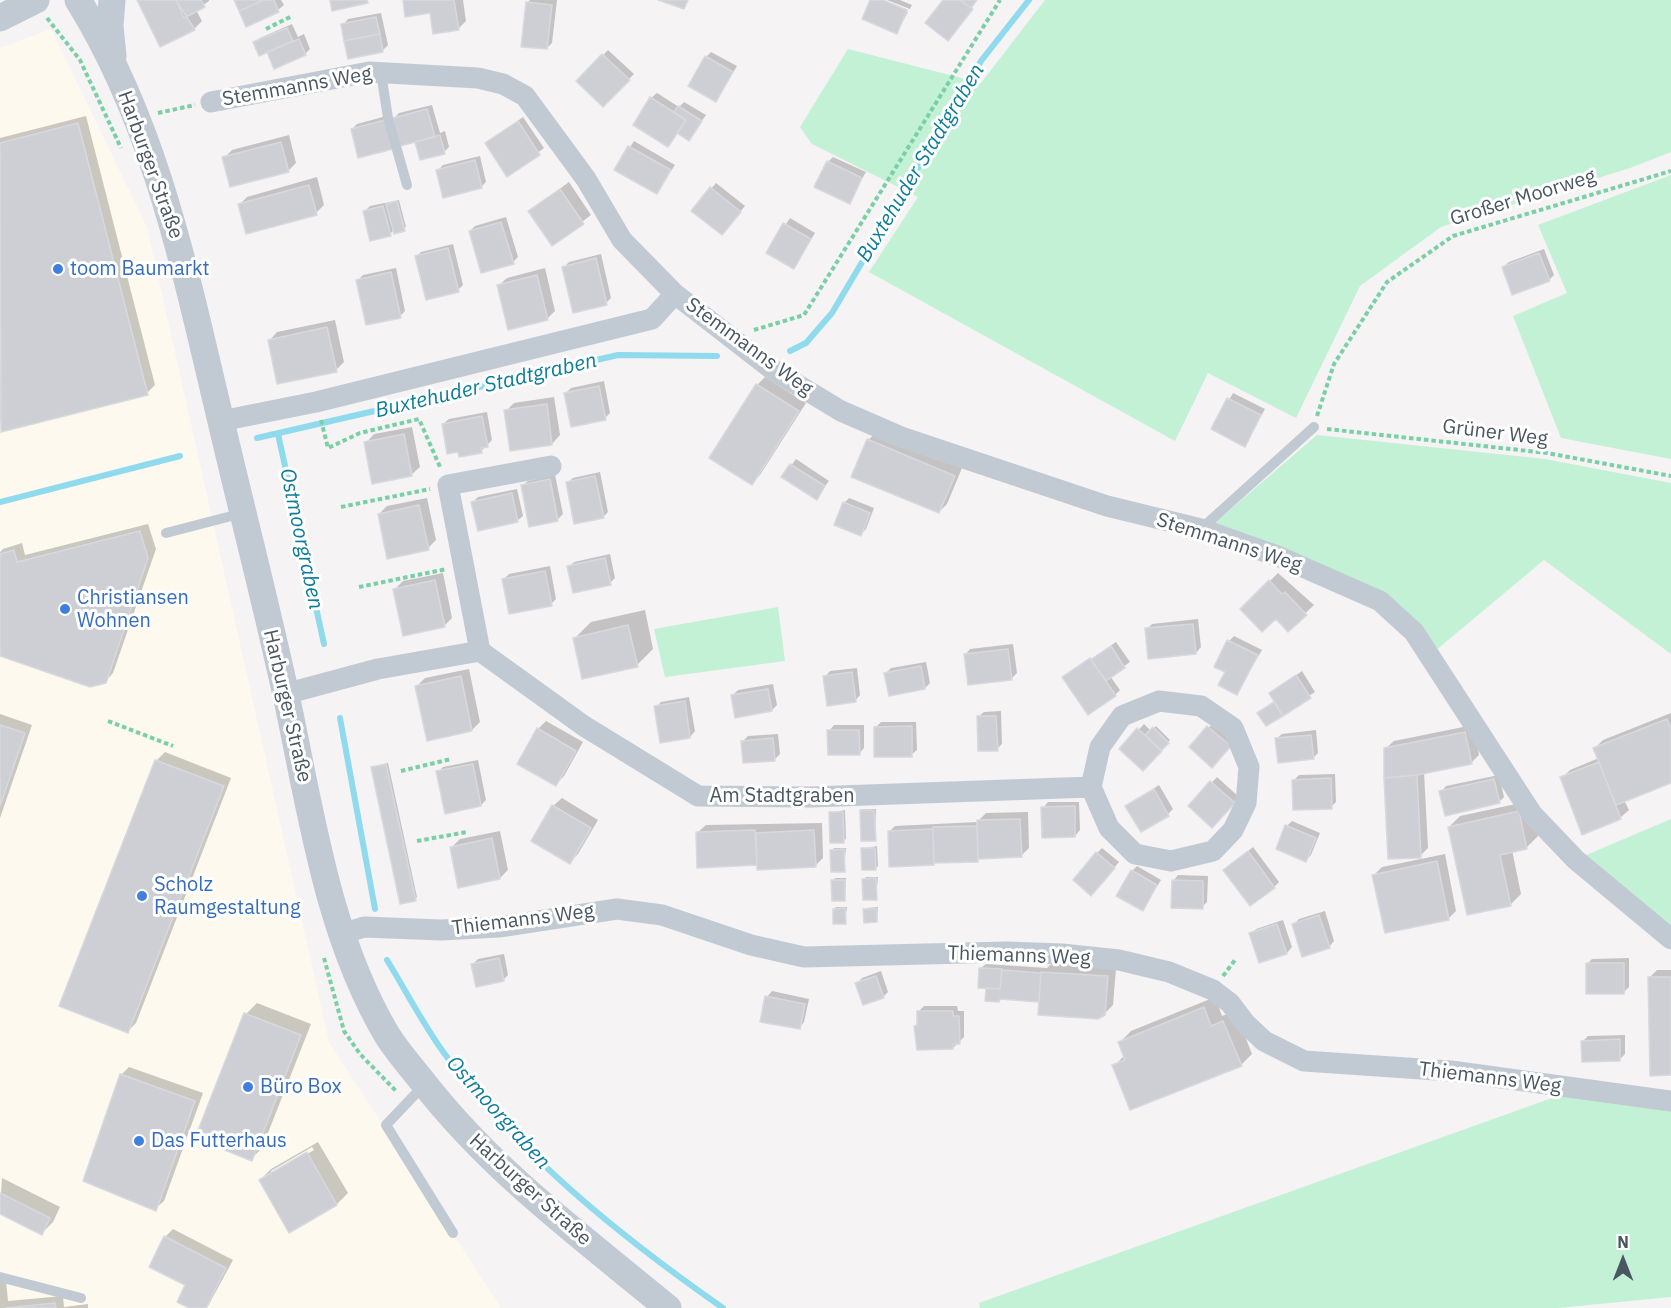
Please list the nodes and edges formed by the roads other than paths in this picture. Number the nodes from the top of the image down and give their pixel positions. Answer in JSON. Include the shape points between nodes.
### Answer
{"nodes":[{"id":1,"x":36,"y":0,"type":"edge"},
{"id":2,"x":78,"y":0,"type":"edge"},
{"id":3,"x":112,"y":0,"type":"edge"},
{"id":4,"x":0,"y":18,"type":"edge"},
{"id":5,"x":115,"y":69,"type":"junction"},
{"id":6,"x":381,"y":73,"type":"junction"},
{"id":7,"x":211,"y":102,"type":"road end"},
{"id":8,"x":407,"y":185,"type":"dead end"},
{"id":9,"x":675,"y":294,"type":"junction"},
{"id":10,"x":220,"y":421,"type":"junction"},
{"id":11,"x":1314,"y":427,"type":"road end"},
{"id":12,"x":550,"y":466,"type":"dead end"},
{"id":13,"x":243,"y":513,"type":"junction"},
{"id":14,"x":1201,"y":529,"type":"junction"},
{"id":15,"x":166,"y":533,"type":"dead end"},
{"id":16,"x":480,"y":651,"type":"junction"},
{"id":17,"x":285,"y":694,"type":"junction"},
{"id":18,"x":1091,"y":787,"type":"junction"},
{"id":19,"x":342,"y":934,"type":"junction"},
{"id":20,"x":1671,"y":939,"type":"edge"},
{"id":21,"x":425,"y":1084,"type":"junction"},
{"id":22,"x":1671,"y":1101,"type":"edge"},
{"id":23,"x":453,"y":1233,"type":"dead end"},
{"id":24,"x":0,"y":1277,"type":"edge"},
{"id":25,"x":81,"y":1298,"type":"dead end"},
{"id":26,"x":668,"y":1308,"type":"edge"}],
"edges":[{"from":1,"to":4,"type":"street"},
{"from":2,"to":5,"type":"street","name":"Harburger Straße"},
{"from":3,"to":5,"type":"street","via":[[110,26]]},
{"from":5,"to":10,"type":"street","name":"Harburger Straße","via":[[137,118],[178,243]]},
{"from":6,"to":7,"type":"street","name":"Stemmanns Weg","via":[[369,72]]},
{"from":6,"to":8,"type":"lane","via":[[388,118]]},
{"from":6,"to":9,"type":"street","name":"Stemmanns Weg","via":[[478,78],[525,96],[586,178],[622,240]]},
{"from":9,"to":10,"type":"street","name":"Stemmanns Weg","via":[[652,320],[316,402]]},
{"from":9,"to":14,"type":"street","name":"Stemmanns Weg","via":[[773,370],[841,411],[901,437],[1107,506]]},
{"from":10,"to":13,"type":"street","name":"Harburger Straße"},
{"from":11,"to":14,"type":"lane"},
{"from":12,"to":16,"type":"street","via":[[448,485]]},
{"from":13,"to":15,"type":"lane"},
{"from":13,"to":17,"type":"street","name":"Harburger Straße"},
{"from":14,"to":20,"type":"street","name":"Stemmanns Weg","via":[[1289,561],[1380,601],[1414,632],[1532,814],[1576,860]]},
{"from":16,"to":17,"type":"street","via":[[378,669]]},
{"from":16,"to":18,"type":"street","name":"Am Stadtgraben","via":[[584,726],[698,796],[810,797]]},
{"from":17,"to":19,"type":"street","name":"Harburger Straße","via":[[319,853]]},
{"from":18,"to":18,"type":"street","via":[[1109,828],[1135,854],[1172,861],[1214,851],[1233,830],[1246,803],[1249,767],[1233,728],[1201,706],[1159,701],[1122,716],[1100,747]]},
{"from":19,"to":21,"type":"street","name":"Harburger Straße","via":[[388,1037]]},
{"from":19,"to":22,"type":"street","name":"Thiemanns Weg","via":[[364,927],[499,927],[617,909],[662,915],[751,945],[804,957],[1008,952],[1119,960],[1168,972],[1214,990],[1264,1041],[1304,1061],[1451,1071]]},
{"from":21,"to":23,"type":"lane","via":[[386,1125]]},
{"from":21,"to":26,"type":"street","name":"Harburger Straße","via":[[452,1119],[509,1177]]},
{"from":24,"to":25,"type":"lane"}]}
